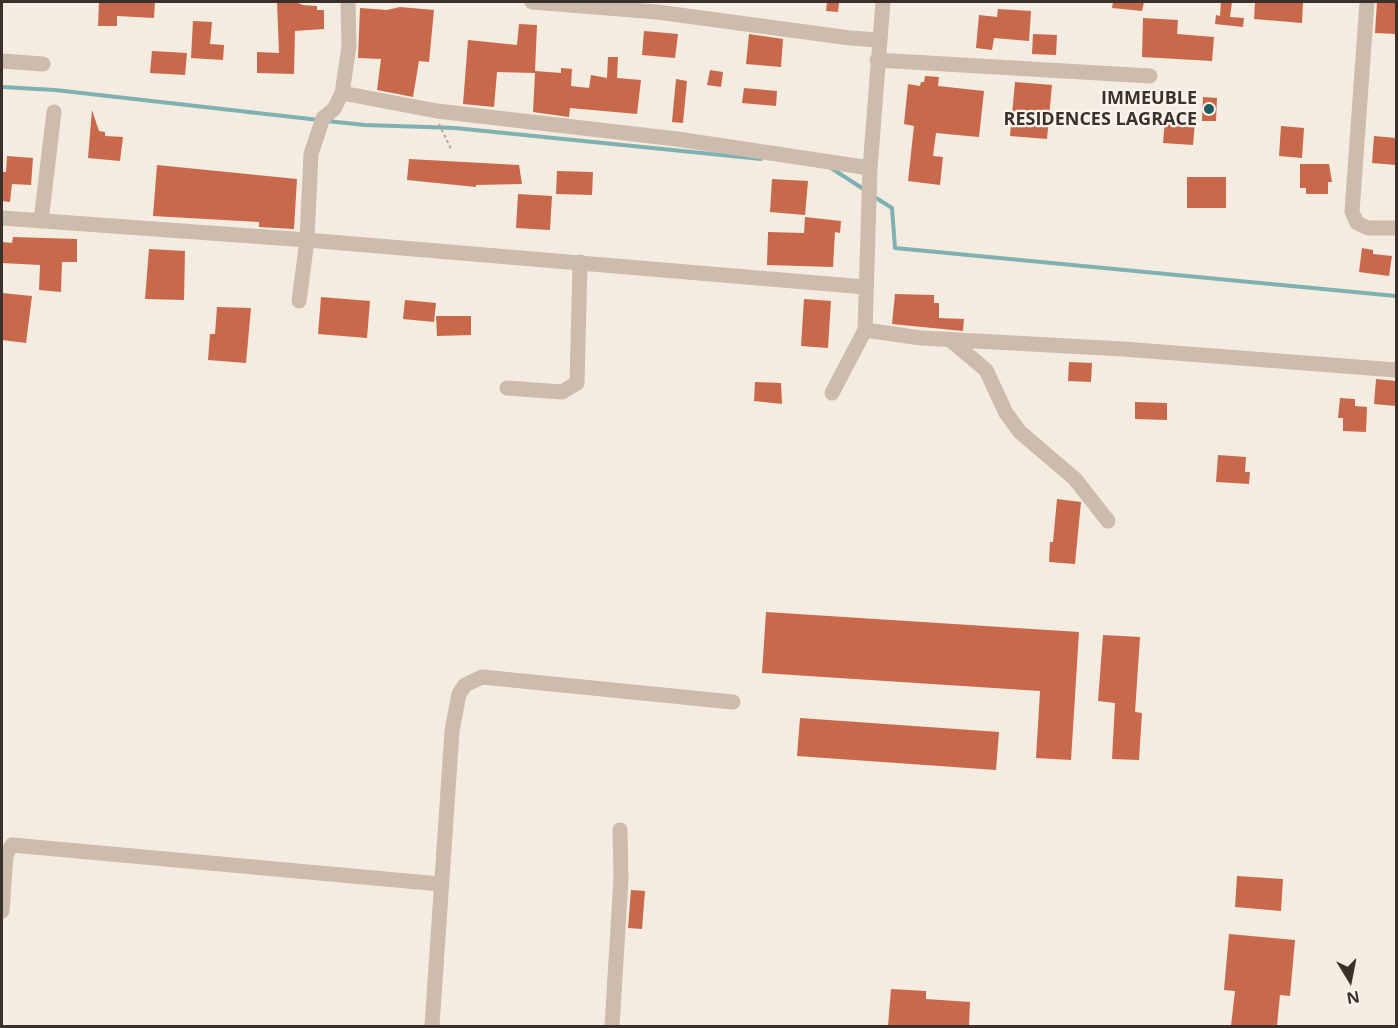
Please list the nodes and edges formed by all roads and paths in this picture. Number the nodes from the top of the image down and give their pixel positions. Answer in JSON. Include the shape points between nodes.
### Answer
{"nodes":[{"id":1,"x":348,"y":2,"type":"edge"},
{"id":2,"x":532,"y":2,"type":"edge"},
{"id":3,"x":883,"y":2,"type":"edge"},
{"id":4,"x":1367,"y":2,"type":"edge"},
{"id":5,"x":879,"y":40,"type":"junction"},
{"id":6,"x":877,"y":60,"type":"junction"},
{"id":7,"x":2,"y":61,"type":"edge"},
{"id":8,"x":43,"y":64,"type":"dead end"},
{"id":9,"x":1150,"y":76,"type":"dead end"},
{"id":10,"x":342,"y":93,"type":"junction"},
{"id":11,"x":437,"y":111,"type":"junction"},
{"id":12,"x":54,"y":112,"type":"dead end"},
{"id":13,"x":452,"y":151,"type":"dead end"},
{"id":14,"x":870,"y":168,"type":"junction"},
{"id":15,"x":2,"y":218,"type":"edge"},
{"id":16,"x":41,"y":221,"type":"junction"},
{"id":17,"x":1396,"y":228,"type":"edge"},
{"id":18,"x":307,"y":240,"type":"junction"},
{"id":19,"x":580,"y":262,"type":"junction"},
{"id":20,"x":865,"y":287,"type":"junction"},
{"id":21,"x":300,"y":301,"type":"dead end"},
{"id":22,"x":865,"y":330,"type":"junction"},
{"id":23,"x":949,"y":339,"type":"junction"},
{"id":24,"x":1396,"y":370,"type":"edge"},
{"id":25,"x":507,"y":388,"type":"dead end"},
{"id":26,"x":832,"y":393,"type":"dead end"},
{"id":27,"x":1108,"y":521,"type":"dead end"},
{"id":28,"x":734,"y":702,"type":"dead end"},
{"id":29,"x":620,"y":830,"type":"dead end"},
{"id":30,"x":440,"y":884,"type":"junction"},
{"id":31,"x":2,"y":911,"type":"edge"},
{"id":32,"x":432,"y":1026,"type":"edge"},
{"id":33,"x":612,"y":1026,"type":"edge"}],
"edges":[{"from":1,"to":10,"type":"street","via":[[349,46]]},
{"from":2,"to":5,"type":"street","via":[[657,12]]},
{"from":3,"to":5,"type":"street"},
{"from":4,"to":17,"type":"street","via":[[1352,212],[1357,222],[1368,228]]},
{"from":5,"to":6,"type":"street"},
{"from":6,"to":9,"type":"street"},
{"from":6,"to":14,"type":"street"},
{"from":7,"to":8,"type":"street"},
{"from":10,"to":11,"type":"street"},
{"from":10,"to":18,"type":"street","via":[[334,110],[323,118],[311,154]]},
{"from":11,"to":13,"type":"path","via":[[440,129]]},
{"from":11,"to":14,"type":"street","via":[[677,139]]},
{"from":12,"to":16,"type":"street"},
{"from":14,"to":20,"type":"street"},
{"from":15,"to":16,"type":"street"},
{"from":16,"to":18,"type":"street"},
{"from":18,"to":19,"type":"street"},
{"from":18,"to":21,"type":"street"},
{"from":19,"to":20,"type":"street"},
{"from":19,"to":25,"type":"street","via":[[578,383],[562,392]]},
{"from":20,"to":22,"type":"street"},
{"from":22,"to":23,"type":"street"},
{"from":22,"to":26,"type":"street"},
{"from":23,"to":24,"type":"street"},
{"from":23,"to":27,"type":"street","via":[[986,370],[1006,413],[1020,432],[1075,479]]},
{"from":28,"to":30,"type":"street","via":[[482,677],[465,685],[459,694],[452,731]]},
{"from":29,"to":33,"type":"street"},
{"from":30,"to":31,"type":"street","via":[[12,844],[6,855]]},
{"from":30,"to":32,"type":"street"}]}
